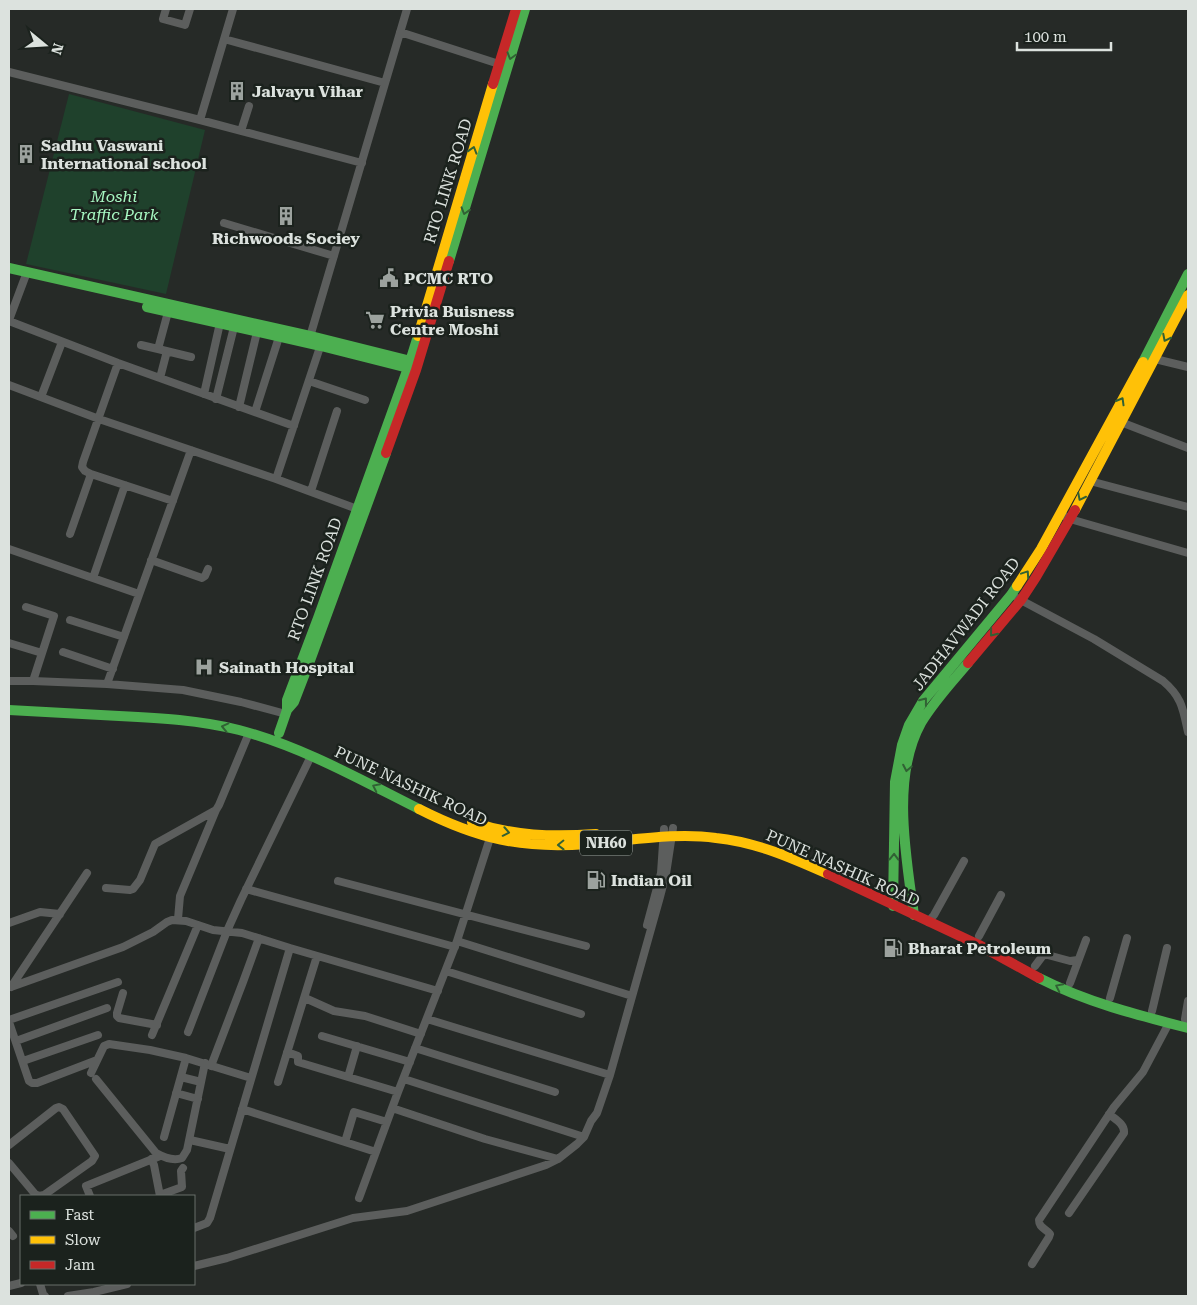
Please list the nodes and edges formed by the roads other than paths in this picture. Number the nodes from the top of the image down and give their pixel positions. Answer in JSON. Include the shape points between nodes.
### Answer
{"nodes":[{"id":1,"x":166,"y":9,"type":"edge"},
{"id":2,"x":190,"y":9,"type":"edge"},
{"id":3,"x":233,"y":9,"type":"edge"},
{"id":4,"x":407,"y":9,"type":"edge"},
{"id":5,"x":516,"y":9,"type":"edge"},
{"id":6,"x":525,"y":9,"type":"edge"},
{"id":7,"x":400,"y":32,"type":"junction"},
{"id":8,"x":224,"y":39,"type":"junction"},
{"id":9,"x":499,"y":64,"type":"junction"},
{"id":10,"x":9,"y":72,"type":"edge"},
{"id":11,"x":385,"y":83,"type":"junction"},
{"id":12,"x":249,"y":106,"type":"dead end"},
{"id":13,"x":200,"y":120,"type":"junction"},
{"id":14,"x":241,"y":131,"type":"junction"},
{"id":15,"x":362,"y":163,"type":"junction"},
{"id":16,"x":224,"y":223,"type":"dead end"},
{"id":17,"x":334,"y":256,"type":"junction"},
{"id":18,"x":9,"y":268,"type":"edge"},
{"id":19,"x":1188,"y":274,"type":"edge"},
{"id":20,"x":9,"y":275,"type":"edge"},
{"id":21,"x":26,"y":275,"type":"junction"},
{"id":22,"x":1188,"y":295,"type":"edge"},
{"id":23,"x":168,"y":312,"type":"junction"},
{"id":24,"x":9,"y":320,"type":"edge"},
{"id":25,"x":220,"y":323,"type":"junction"},
{"id":26,"x":234,"y":327,"type":"junction"},
{"id":27,"x":257,"y":332,"type":"junction"},
{"id":28,"x":279,"y":337,"type":"junction"},
{"id":29,"x":309,"y":340,"type":"junction"},
{"id":30,"x":62,"y":342,"type":"junction"},
{"id":31,"x":322,"y":342,"type":"junction"},
{"id":32,"x":141,"y":346,"type":"dead end"},
{"id":33,"x":158,"y":349,"type":"junction"},
{"id":34,"x":167,"y":351,"type":"junction"},
{"id":35,"x":191,"y":357,"type":"dead end"},
{"id":36,"x":1155,"y":359,"type":"junction"},
{"id":37,"x":118,"y":363,"type":"junction"},
{"id":38,"x":413,"y":365,"type":"junction"},
{"id":39,"x":1188,"y":367,"type":"edge"},
{"id":40,"x":160,"y":378,"type":"junction"},
{"id":41,"x":310,"y":381,"type":"junction"},
{"id":42,"x":9,"y":386,"type":"edge"},
{"id":43,"x":204,"y":394,"type":"junction"},
{"id":44,"x":41,"y":397,"type":"junction"},
{"id":45,"x":216,"y":399,"type":"junction"},
{"id":46,"x":365,"y":400,"type":"dead end"},
{"id":47,"x":239,"y":407,"type":"junction"},
{"id":48,"x":337,"y":411,"type":"dead end"},
{"id":49,"x":255,"y":412,"type":"junction"},
{"id":50,"x":99,"y":419,"type":"junction"},
{"id":51,"x":1116,"y":421,"type":"junction"},
{"id":52,"x":294,"y":426,"type":"junction"},
{"id":53,"x":1188,"y":448,"type":"edge"},
{"id":54,"x":191,"y":450,"type":"junction"},
{"id":55,"x":91,"y":474,"type":"junction"},
{"id":56,"x":276,"y":479,"type":"junction"},
{"id":57,"x":1090,"y":481,"type":"junction"},
{"id":58,"x":125,"y":485,"type":"junction"},
{"id":59,"x":311,"y":491,"type":"junction"},
{"id":60,"x":173,"y":501,"type":"junction"},
{"id":61,"x":1188,"y":507,"type":"edge"},
{"id":62,"x":360,"y":510,"type":"junction"},
{"id":63,"x":1066,"y":516,"type":"junction"},
{"id":64,"x":70,"y":534,"type":"dead end"},
{"id":65,"x":9,"y":550,"type":"edge"},
{"id":66,"x":1188,"y":553,"type":"edge"},
{"id":67,"x":151,"y":560,"type":"junction"},
{"id":68,"x":208,"y":569,"type":"dead end"},
{"id":69,"x":93,"y":578,"type":"junction"},
{"id":70,"x":139,"y":594,"type":"junction"},
{"id":71,"x":1011,"y":595,"type":"junction"},
{"id":72,"x":1021,"y":600,"type":"junction"},
{"id":73,"x":26,"y":607,"type":"dead end"},
{"id":74,"x":70,"y":620,"type":"dead end"},
{"id":75,"x":124,"y":637,"type":"junction"},
{"id":76,"x":9,"y":643,"type":"edge"},
{"id":77,"x":63,"y":652,"type":"dead end"},
{"id":78,"x":42,"y":654,"type":"junction"},
{"id":79,"x":112,"y":669,"type":"junction"},
{"id":80,"x":33,"y":680,"type":"junction"},
{"id":81,"x":9,"y":681,"type":"edge"},
{"id":82,"x":107,"y":684,"type":"junction"},
{"id":83,"x":9,"y":701,"type":"edge"},
{"id":84,"x":9,"y":710,"type":"edge"},
{"id":85,"x":287,"y":712,"type":"junction"},
{"id":86,"x":1188,"y":732,"type":"edge"},
{"id":87,"x":249,"y":733,"type":"junction"},
{"id":88,"x":279,"y":733,"type":"junction"},
{"id":89,"x":310,"y":756,"type":"junction"},
{"id":90,"x":216,"y":810,"type":"junction"},
{"id":91,"x":668,"y":833,"type":"junction"},
{"id":92,"x":490,"y":838,"type":"junction"},
{"id":93,"x":964,"y":861,"type":"dead end"},
{"id":94,"x":87,"y":873,"type":"dead end"},
{"id":95,"x":338,"y":881,"type":"dead end"},
{"id":96,"x":106,"y":888,"type":"dead end"},
{"id":97,"x":246,"y":889,"type":"junction"},
{"id":98,"x":1001,"y":895,"type":"dead end"},
{"id":99,"x":893,"y":901,"type":"junction"},
{"id":100,"x":913,"y":910,"type":"junction"},
{"id":101,"x":60,"y":914,"type":"junction"},
{"id":102,"x":466,"y":915,"type":"junction"},
{"id":103,"x":931,"y":918,"type":"junction"},
{"id":104,"x":178,"y":920,"type":"junction"},
{"id":105,"x":9,"y":923,"type":"edge"},
{"id":106,"x":198,"y":926,"type":"junction"},
{"id":107,"x":227,"y":931,"type":"junction"},
{"id":108,"x":979,"y":936,"type":"junction"},
{"id":109,"x":259,"y":938,"type":"junction"},
{"id":110,"x":1127,"y":938,"type":"dead end"},
{"id":111,"x":1086,"y":940,"type":"dead end"},
{"id":112,"x":456,"y":944,"type":"junction"},
{"id":113,"x":586,"y":946,"type":"dead end"},
{"id":114,"x":290,"y":948,"type":"junction"},
{"id":115,"x":1167,"y":948,"type":"dead end"},
{"id":116,"x":317,"y":956,"type":"junction"},
{"id":117,"x":1078,"y":960,"type":"junction"},
{"id":118,"x":1035,"y":966,"type":"junction"},
{"id":119,"x":446,"y":971,"type":"junction"},
{"id":120,"x":118,"y":982,"type":"dead end"},
{"id":121,"x":1070,"y":983,"type":"junction"},
{"id":122,"x":10,"y":989,"type":"edge"},
{"id":123,"x":438,"y":991,"type":"junction"},
{"id":124,"x":123,"y":993,"type":"dead end"},
{"id":125,"x":630,"y":995,"type":"junction"},
{"id":126,"x":305,"y":998,"type":"junction"},
{"id":127,"x":1110,"y":998,"type":"junction"},
{"id":128,"x":1188,"y":1001,"type":"edge"},
{"id":129,"x":106,"y":1008,"type":"dead end"},
{"id":130,"x":1152,"y":1011,"type":"junction"},
{"id":131,"x":581,"y":1014,"type":"dead end"},
{"id":132,"x":427,"y":1018,"type":"junction"},
{"id":133,"x":9,"y":1021,"type":"edge"},
{"id":134,"x":1187,"y":1022,"type":"edge"},
{"id":135,"x":1169,"y":1023,"type":"junction"},
{"id":136,"x":157,"y":1025,"type":"junction"},
{"id":137,"x":188,"y":1032,"type":"dead end"},
{"id":138,"x":421,"y":1034,"type":"junction"},
{"id":139,"x":98,"y":1035,"type":"dead end"},
{"id":140,"x":152,"y":1035,"type":"dead end"},
{"id":141,"x":322,"y":1036,"type":"dead end"},
{"id":142,"x":16,"y":1041,"type":"junction"},
{"id":143,"x":357,"y":1046,"type":"junction"},
{"id":144,"x":415,"y":1048,"type":"junction"},
{"id":145,"x":288,"y":1052,"type":"junction"},
{"id":146,"x":186,"y":1058,"type":"junction"},
{"id":147,"x":97,"y":1060,"type":"junction"},
{"id":148,"x":23,"y":1061,"type":"junction"},
{"id":149,"x":410,"y":1062,"type":"junction"},
{"id":150,"x":208,"y":1064,"type":"junction"},
{"id":151,"x":607,"y":1074,"type":"junction"},
{"id":152,"x":181,"y":1077,"type":"junction"},
{"id":153,"x":348,"y":1077,"type":"junction"},
{"id":154,"x":251,"y":1078,"type":"junction"},
{"id":155,"x":404,"y":1078,"type":"junction"},
{"id":156,"x":202,"y":1082,"type":"junction"},
{"id":157,"x":278,"y":1082,"type":"dead end"},
{"id":158,"x":398,"y":1092,"type":"junction"},
{"id":159,"x":555,"y":1092,"type":"dead end"},
{"id":160,"x":176,"y":1093,"type":"junction"},
{"id":161,"x":198,"y":1099,"type":"junction"},
{"id":162,"x":392,"y":1108,"type":"junction"},
{"id":163,"x":242,"y":1109,"type":"junction"},
{"id":164,"x":1109,"y":1114,"type":"junction"},
{"id":165,"x":387,"y":1122,"type":"junction"},
{"id":166,"x":164,"y":1137,"type":"dead end"},
{"id":167,"x":584,"y":1137,"type":"junction"},
{"id":168,"x":190,"y":1140,"type":"junction"},
{"id":169,"x":345,"y":1142,"type":"junction"},
{"id":170,"x":9,"y":1145,"type":"edge"},
{"id":171,"x":230,"y":1150,"type":"junction"},
{"id":172,"x":376,"y":1152,"type":"junction"},
{"id":173,"x":160,"y":1156,"type":"junction"},
{"id":174,"x":151,"y":1159,"type":"junction"},
{"id":175,"x":558,"y":1159,"type":"junction"},
{"id":176,"x":9,"y":1162,"type":"edge"},
{"id":177,"x":183,"y":1168,"type":"dead end"},
{"id":178,"x":37,"y":1195,"type":"edge"},
{"id":179,"x":44,"y":1195,"type":"edge"},
{"id":180,"x":90,"y":1195,"type":"edge"},
{"id":181,"x":160,"y":1195,"type":"edge"},
{"id":182,"x":162,"y":1195,"type":"edge"},
{"id":183,"x":359,"y":1198,"type":"dead end"},
{"id":184,"x":1069,"y":1213,"type":"dead end"},
{"id":185,"x":195,"y":1228,"type":"edge"},
{"id":186,"x":1032,"y":1264,"type":"dead end"},
{"id":187,"x":195,"y":1266,"type":"edge"},
{"id":188,"x":123,"y":1285,"type":"edge"},
{"id":189,"x":68,"y":1296,"type":"edge"}],
"edges":[{"from":1,"to":2,"type":"street","via":[[163,18],[185,25]]},
{"from":3,"to":8,"type":"street"},
{"from":4,"to":7,"type":"street"},
{"from":5,"to":9,"type":"main road","name":"RTO LINK ROAD"},
{"from":6,"to":38,"type":"main road","name":"RTO LINK ROAD","one_way":true,"via":[[464,214]]},
{"from":7,"to":9,"type":"street"},
{"from":7,"to":11,"type":"street"},
{"from":8,"to":11,"type":"street"},
{"from":8,"to":13,"type":"street"},
{"from":38,"to":9,"type":"main road","name":"RTO LINK ROAD","one_way":true},
{"from":10,"to":13,"type":"street"},
{"from":11,"to":15,"type":"street"},
{"from":12,"to":14,"type":"street"},
{"from":13,"to":14,"type":"street"},
{"from":14,"to":15,"type":"street"},
{"from":15,"to":17,"type":"street"},
{"from":16,"to":17,"type":"street"},
{"from":17,"to":29,"type":"street"},
{"from":18,"to":21,"type":"main road"},
{"from":51,"to":19,"type":"main road","name":"JADHAVWADI ROAD","one_way":true},
{"from":20,"to":21,"type":"main road"},
{"from":21,"to":23,"type":"main road"},
{"from":21,"to":24,"type":"street"},
{"from":21,"to":29,"type":"main road"},
{"from":22,"to":36,"type":"main road","name":"JADHAVWADI ROAD","one_way":true},
{"from":23,"to":25,"type":"main road"},
{"from":23,"to":33,"type":"street"},
{"from":24,"to":30,"type":"street"},
{"from":25,"to":26,"type":"main road"},
{"from":25,"to":43,"type":"street"},
{"from":26,"to":27,"type":"main road"},
{"from":26,"to":45,"type":"street"},
{"from":27,"to":28,"type":"main road"},
{"from":27,"to":47,"type":"street"},
{"from":28,"to":29,"type":"main road"},
{"from":28,"to":49,"type":"street"},
{"from":29,"to":31,"type":"main road"},
{"from":30,"to":37,"type":"street"},
{"from":30,"to":44,"type":"street"},
{"from":31,"to":38,"type":"main road"},
{"from":31,"to":41,"type":"street"},
{"from":32,"to":33,"type":"street"},
{"from":33,"to":34,"type":"street"},
{"from":34,"to":35,"type":"street"},
{"from":34,"to":40,"type":"street"},
{"from":36,"to":39,"type":"street"},
{"from":36,"to":51,"type":"main road","name":"JADHAVWADI ROAD"},
{"from":37,"to":40,"type":"street"},
{"from":37,"to":50,"type":"street"},
{"from":38,"to":62,"type":"main road","name":"RTO LINK ROAD"},
{"from":40,"to":43,"type":"street"},
{"from":41,"to":46,"type":"street"},
{"from":41,"to":52,"type":"street"},
{"from":42,"to":44,"type":"street"},
{"from":43,"to":45,"type":"street"},
{"from":44,"to":50,"type":"street"},
{"from":45,"to":47,"type":"street"},
{"from":47,"to":49,"type":"street"},
{"from":48,"to":59,"type":"street"},
{"from":49,"to":52,"type":"street"},
{"from":50,"to":54,"type":"street"},
{"from":50,"to":55,"type":"street","via":[[82,467]]},
{"from":51,"to":53,"type":"street"},
{"from":51,"to":57,"type":"main road","name":"JADHAVWADI ROAD"},
{"from":51,"to":63,"type":"main road","name":"JADHAVWADI ROAD"},
{"from":52,"to":56,"type":"street"},
{"from":54,"to":56,"type":"street"},
{"from":54,"to":60,"type":"street"},
{"from":55,"to":58,"type":"street"},
{"from":55,"to":64,"type":"street"},
{"from":56,"to":59,"type":"street"},
{"from":57,"to":61,"type":"street"},
{"from":57,"to":63,"type":"main road","name":"JADHAVWADI ROAD","one_way":true},
{"from":58,"to":60,"type":"street"},
{"from":58,"to":69,"type":"street"},
{"from":59,"to":62,"type":"street"},
{"from":60,"to":67,"type":"street"},
{"from":62,"to":85,"type":"main road","name":"RTO LINK ROAD","via":[[294,702]]},
{"from":63,"to":66,"type":"street"},
{"from":71,"to":63,"type":"main road","name":"JADHAVWADI ROAD","one_way":true},
{"from":63,"to":72,"type":"main road","name":"JADHAVWADI ROAD","via":[[1050,555]]},
{"from":65,"to":69,"type":"street"},
{"from":67,"to":68,"type":"street","via":[[202,578]]},
{"from":67,"to":70,"type":"street"},
{"from":69,"to":70,"type":"street"},
{"from":70,"to":75,"type":"street"},
{"from":71,"to":72,"type":"street"},
{"from":99,"to":71,"type":"main road","name":"JADHAVWADI ROAD","one_way":true,"via":[[895,782],[909,725],[923,701]]},
{"from":72,"to":86,"type":"street","via":[[1163,681],[1179,698]]},
{"from":72,"to":100,"type":"main road","name":"JADHAVWADI ROAD","one_way":true,"via":[[937,700],[914,738],[906,773],[903,809]]},
{"from":73,"to":78,"type":"street","via":[[54,616]]},
{"from":74,"to":75,"type":"street"},
{"from":75,"to":79,"type":"street"},
{"from":76,"to":78,"type":"street"},
{"from":77,"to":79,"type":"street"},
{"from":78,"to":80,"type":"street"},
{"from":79,"to":82,"type":"street"},
{"from":80,"to":81,"type":"street"},
{"from":80,"to":82,"type":"street"},
{"from":82,"to":85,"type":"street","via":[[183,690]]},
{"from":83,"to":88,"type":"main road","name":"PUNE NASHIK ROAD","number":"NH60","via":[[138,707],[206,714]]},
{"from":87,"to":84,"type":"main road","name":"PUNE NASHIK ROAD","number":"NH60","one_way":true,"via":[[180,719]]},
{"from":85,"to":88,"type":"main road","name":"RTO LINK ROAD"},
{"from":87,"to":89,"type":"main road","name":"PUNE NASHIK ROAD","number":"NH60"},
{"from":87,"to":90,"type":"street"},
{"from":88,"to":91,"type":"main road","name":"PUNE NASHIK ROAD","number":"NH60","one_way":true,"via":[[424,802],[478,825],[505,832],[564,836]]},
{"from":92,"to":89,"type":"main road","name":"PUNE NASHIK ROAD","number":"NH60","one_way":true,"via":[[427,813]]},
{"from":89,"to":97,"type":"street"},
{"from":90,"to":96,"type":"street","via":[[155,844],[133,889]]},
{"from":90,"to":104,"type":"street","via":[[180,896]]},
{"from":91,"to":92,"type":"main road","name":"PUNE NASHIK ROAD","number":"NH60","one_way":true,"via":[[566,846],[538,846]]},
{"from":91,"to":99,"type":"main road","name":"PUNE NASHIK ROAD","number":"NH60","via":[[724,839],[769,850]]},
{"from":91,"to":125,"type":"street","via":[[666,874]]},
{"from":92,"to":102,"type":"street"},
{"from":93,"to":103,"type":"street"},
{"from":94,"to":101,"type":"street"},
{"from":95,"to":102,"type":"street"},
{"from":97,"to":107,"type":"street"},
{"from":97,"to":112,"type":"street"},
{"from":98,"to":108,"type":"street"},
{"from":99,"to":100,"type":"main road","name":"PUNE NASHIK ROAD","number":"NH60"},
{"from":100,"to":103,"type":"main road","name":"PUNE NASHIK ROAD","number":"NH60"},
{"from":101,"to":105,"type":"street","via":[[40,912]]},
{"from":101,"to":122,"type":"street"},
{"from":102,"to":112,"type":"street"},
{"from":102,"to":113,"type":"street"},
{"from":103,"to":108,"type":"main road","name":"PUNE NASHIK ROAD","number":"NH60"},
{"from":135,"to":103,"type":"main road","name":"PUNE NASHIK ROAD","number":"NH60","one_way":true,"via":[[1099,1004],[1064,990]]},
{"from":104,"to":106,"type":"street"},
{"from":104,"to":122,"type":"street","via":[[167,922],[123,947]]},
{"from":106,"to":107,"type":"street"},
{"from":106,"to":136,"type":"street"},
{"from":107,"to":109,"type":"street"},
{"from":107,"to":137,"type":"street"},
{"from":108,"to":118,"type":"main road","name":"PUNE NASHIK ROAD","number":"NH60"},
{"from":109,"to":114,"type":"street"},
{"from":109,"to":150,"type":"street"},
{"from":110,"to":127,"type":"street"},
{"from":111,"to":117,"type":"street"},
{"from":112,"to":119,"type":"street"},
{"from":112,"to":125,"type":"street"},
{"from":114,"to":116,"type":"street"},
{"from":114,"to":154,"type":"street"},
{"from":115,"to":130,"type":"street"},
{"from":116,"to":123,"type":"street"},
{"from":116,"to":126,"type":"street"},
{"from":117,"to":118,"type":"street","via":[[1044,954]]},
{"from":117,"to":121,"type":"street"},
{"from":118,"to":121,"type":"main road","name":"PUNE NASHIK ROAD","number":"NH60"},
{"from":119,"to":123,"type":"street"},
{"from":119,"to":131,"type":"street"},
{"from":120,"to":133,"type":"street"},
{"from":121,"to":127,"type":"main road","name":"PUNE NASHIK ROAD","number":"NH60"},
{"from":123,"to":132,"type":"street"},
{"from":124,"to":136,"type":"street","via":[[117,1016]]},
{"from":125,"to":151,"type":"street"},
{"from":126,"to":138,"type":"street","via":[[334,1011],[365,1016]]},
{"from":126,"to":145,"type":"street"},
{"from":127,"to":130,"type":"main road","name":"PUNE NASHIK ROAD","number":"NH60"},
{"from":128,"to":134,"type":"street"},
{"from":129,"to":142,"type":"street"},
{"from":130,"to":134,"type":"main road","name":"PUNE NASHIK ROAD","number":"NH60"},
{"from":132,"to":138,"type":"street"},
{"from":132,"to":151,"type":"street"},
{"from":133,"to":142,"type":"street"},
{"from":134,"to":135,"type":"main road","name":"PUNE NASHIK ROAD","number":"NH60"},
{"from":135,"to":164,"type":"street","via":[[1143,1072]]},
{"from":136,"to":140,"type":"street"},
{"from":138,"to":144,"type":"street"},
{"from":139,"to":148,"type":"street"},
{"from":141,"to":143,"type":"street"},
{"from":142,"to":148,"type":"street"},
{"from":143,"to":149,"type":"street"},
{"from":143,"to":153,"type":"street"},
{"from":144,"to":149,"type":"street"},
{"from":144,"to":159,"type":"street"},
{"from":145,"to":153,"type":"street","via":[[298,1056],[298,1062]]},
{"from":145,"to":157,"type":"street"},
{"from":146,"to":147,"type":"street","via":[[109,1044],[104,1046]]},
{"from":146,"to":150,"type":"street"},
{"from":146,"to":152,"type":"street"},
{"from":147,"to":148,"type":"street","via":[[36,1083],[30,1081]]},
{"from":147,"to":173,"type":"street","via":[[93,1076]]},
{"from":149,"to":155,"type":"street"},
{"from":150,"to":154,"type":"street"},
{"from":150,"to":156,"type":"street"},
{"from":151,"to":167,"type":"street","via":[[598,1113]]},
{"from":152,"to":156,"type":"street"},
{"from":152,"to":160,"type":"street"},
{"from":153,"to":158,"type":"street"},
{"from":154,"to":163,"type":"street"},
{"from":155,"to":158,"type":"street"},
{"from":155,"to":167,"type":"street"},
{"from":156,"to":161,"type":"street"},
{"from":158,"to":162,"type":"street"},
{"from":160,"to":161,"type":"street"},
{"from":160,"to":166,"type":"street"},
{"from":161,"to":168,"type":"street"},
{"from":162,"to":165,"type":"street"},
{"from":162,"to":175,"type":"street"},
{"from":163,"to":169,"type":"street"},
{"from":163,"to":171,"type":"street"},
{"from":164,"to":184,"type":"street","via":[[1123,1126],[1124,1133]]},
{"from":164,"to":186,"type":"street","via":[[1039,1220],[1040,1226],[1050,1234]]},
{"from":165,"to":169,"type":"street","via":[[354,1112]]},
{"from":165,"to":172,"type":"street"},
{"from":167,"to":175,"type":"street"},
{"from":168,"to":171,"type":"street"},
{"from":168,"to":173,"type":"street","via":[[179,1160]]},
{"from":169,"to":172,"type":"street"},
{"from":170,"to":179,"type":"street","via":[[56,1108],[64,1108],[95,1156]]},
{"from":171,"to":185,"type":"street","via":[[210,1218],[207,1223]]},
{"from":172,"to":183,"type":"street"},
{"from":173,"to":174,"type":"street"},
{"from":174,"to":180,"type":"street","via":[[86,1186]]},
{"from":174,"to":181,"type":"street"},
{"from":175,"to":187,"type":"street","via":[[407,1211],[353,1218]]},
{"from":176,"to":178,"type":"street"},
{"from":177,"to":182,"type":"street","via":[[182,1187]]},
{"from":188,"to":189,"type":"street"}]}
